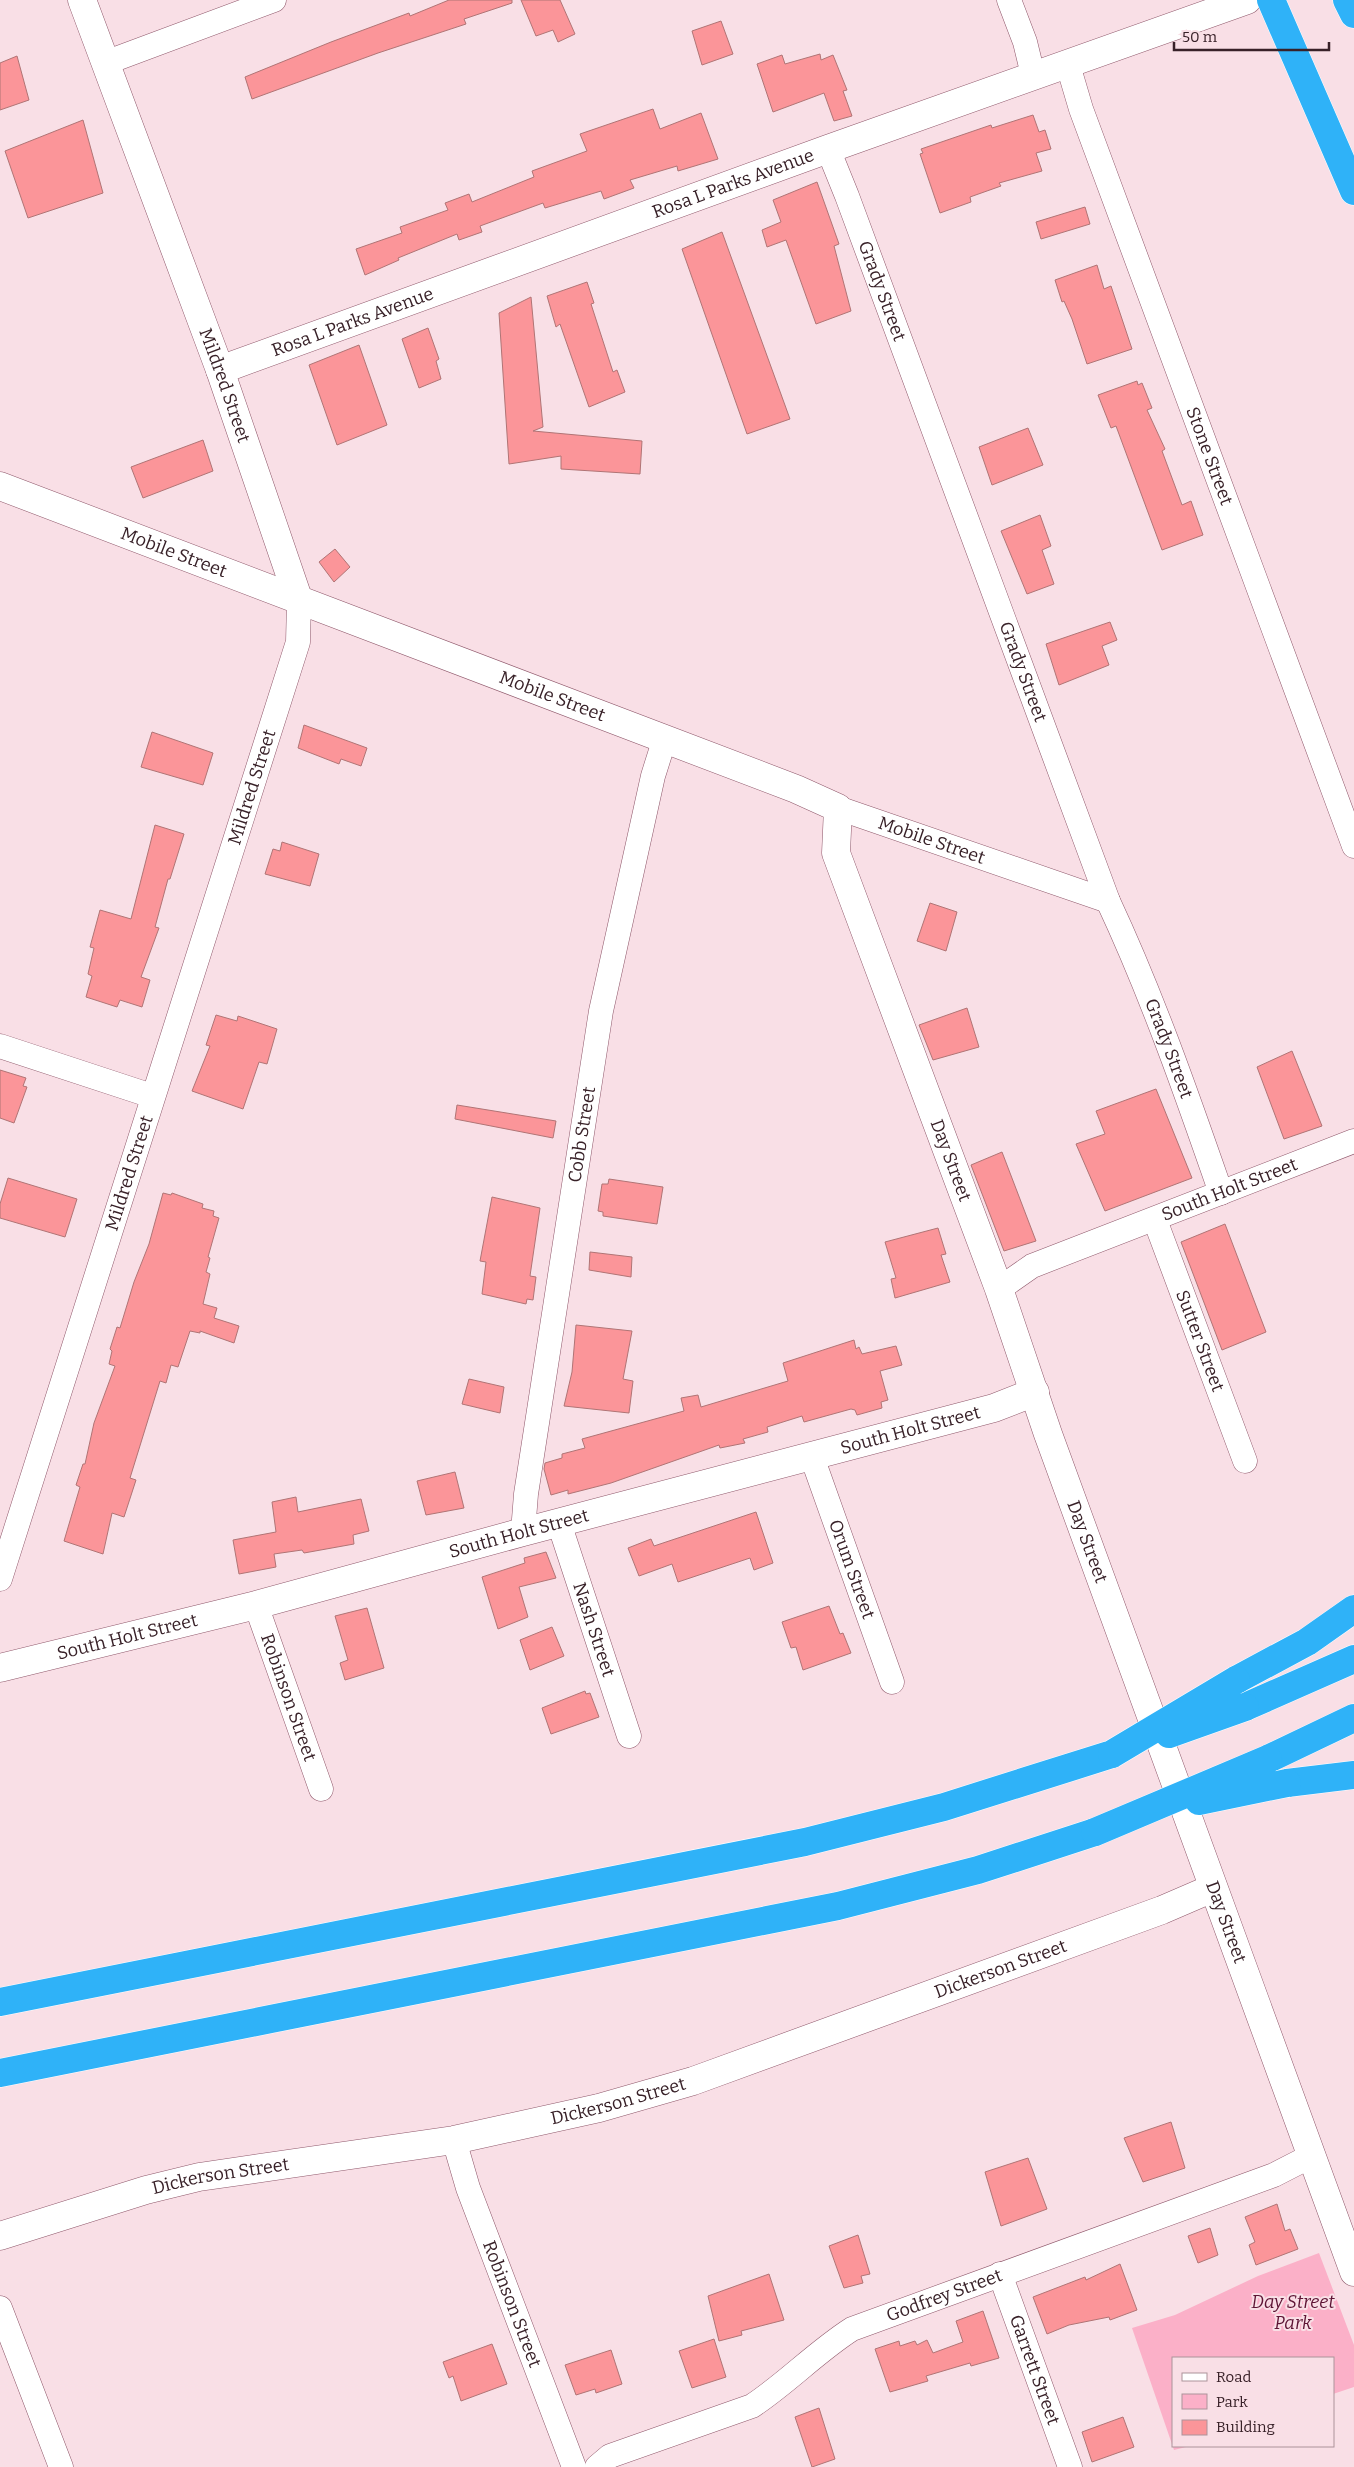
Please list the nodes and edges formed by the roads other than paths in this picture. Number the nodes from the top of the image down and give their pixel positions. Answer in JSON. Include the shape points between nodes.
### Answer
{"nodes":[{"id":1,"x":82,"y":0,"type":"edge"},
{"id":2,"x":274,"y":0,"type":"edge"},
{"id":3,"x":1009,"y":0,"type":"edge"},
{"id":4,"x":1248,"y":0,"type":"edge"},
{"id":5,"x":1271,"y":0,"type":"edge"},
{"id":6,"x":1347,"y":0,"type":"edge"},
{"id":7,"x":1354,"y":14,"type":"edge"},
{"id":8,"x":105,"y":63,"type":"junction"},
{"id":9,"x":1068,"y":65,"type":"junction"},
{"id":10,"x":1033,"y":75,"type":"junction"},
{"id":11,"x":828,"y":148,"type":"junction"},
{"id":12,"x":1354,"y":191,"type":"edge"},
{"id":13,"x":220,"y":370,"type":"junction"},
{"id":14,"x":0,"y":486,"type":"edge"},
{"id":15,"x":299,"y":601,"type":"junction"},
{"id":16,"x":664,"y":741,"type":"junction"},
{"id":17,"x":838,"y":808,"type":"junction"},
{"id":18,"x":1354,"y":846,"type":"edge"},
{"id":19,"x":1108,"y":901,"type":"junction"},
{"id":20,"x":0,"y":1046,"type":"edge"},
{"id":21,"x":152,"y":1096,"type":"junction"},
{"id":22,"x":1354,"y":1141,"type":"edge"},
{"id":23,"x":1221,"y":1193,"type":"junction"},
{"id":24,"x":1155,"y":1220,"type":"junction"},
{"id":25,"x":999,"y":1289,"type":"junction"},
{"id":26,"x":1035,"y":1392,"type":"junction"},
{"id":27,"x":812,"y":1457,"type":"junction"},
{"id":28,"x":1245,"y":1461,"type":"dead end"},
{"id":29,"x":559,"y":1522,"type":"junction"},
{"id":30,"x":523,"y":1532,"type":"junction"},
{"id":31,"x":0,"y":1579,"type":"edge"},
{"id":32,"x":256,"y":1606,"type":"junction"},
{"id":33,"x":1354,"y":1610,"type":"edge"},
{"id":34,"x":1354,"y":1659,"type":"edge"},
{"id":35,"x":0,"y":1668,"type":"edge"},
{"id":36,"x":892,"y":1682,"type":"dead end"},
{"id":37,"x":1354,"y":1718,"type":"edge"},
{"id":38,"x":629,"y":1736,"type":"dead end"},
{"id":39,"x":1112,"y":1754,"type":"junction"},
{"id":40,"x":1354,"y":1775,"type":"edge"},
{"id":41,"x":321,"y":1788,"type":"dead end"},
{"id":42,"x":1136,"y":1814,"type":"junction"},
{"id":43,"x":1214,"y":1888,"type":"junction"},
{"id":44,"x":0,"y":2002,"type":"edge"},
{"id":45,"x":0,"y":2073,"type":"edge"},
{"id":46,"x":454,"y":2140,"type":"junction"},
{"id":47,"x":1311,"y":2156,"type":"junction"},
{"id":48,"x":0,"y":2236,"type":"edge"},
{"id":49,"x":1354,"y":2272,"type":"edge"},
{"id":50,"x":1000,"y":2274,"type":"junction"},
{"id":51,"x":0,"y":2308,"type":"edge"},
{"id":52,"x":61,"y":2467,"type":"edge"},
{"id":53,"x":574,"y":2467,"type":"edge"},
{"id":54,"x":597,"y":2467,"type":"edge"},
{"id":55,"x":1070,"y":2467,"type":"edge"}],
"edges":[{"from":1,"to":8,"type":"street","name":"Mildred Street"},
{"from":2,"to":8,"type":"street"},
{"from":3,"to":10,"type":"street"},
{"from":4,"to":9,"type":"street","name":"Rosa L Parks Avenue"},
{"from":5,"to":12,"type":"highway"},
{"from":6,"to":7,"type":"highway"},
{"from":8,"to":13,"type":"street","name":"Mildred Street"},
{"from":9,"to":10,"type":"street","name":"Rosa L Parks Avenue"},
{"from":9,"to":18,"type":"street","name":"Stone Street"},
{"from":10,"to":11,"type":"street","name":"Rosa L Parks Avenue"},
{"from":11,"to":13,"type":"street","name":"Rosa L Parks Avenue"},
{"from":11,"to":19,"type":"street","name":"Grady Street"},
{"from":13,"to":15,"type":"street","name":"Mildred Street"},
{"from":14,"to":15,"type":"street","name":"Mobile Street"},
{"from":15,"to":16,"type":"street","name":"Mobile Street"},
{"from":15,"to":21,"type":"street","name":"Mildred Street","via":[[298,642]]},
{"from":16,"to":17,"type":"street","name":"Mobile Street","via":[[796,789]]},
{"from":16,"to":30,"type":"street","name":"Cobb Street","via":[[653,776],[601,1011],[526,1494]]},
{"from":17,"to":19,"type":"street","name":"Mobile Street"},
{"from":17,"to":25,"type":"street","name":"Day Street","via":[[836,852]]},
{"from":19,"to":23,"type":"street","name":"Grady Street","via":[[1133,956]]},
{"from":20,"to":21,"type":"street"},
{"from":21,"to":31,"type":"street","name":"Mildred Street"},
{"from":22,"to":23,"type":"street","name":"South Holt Street"},
{"from":23,"to":24,"type":"street","name":"South Holt Street"},
{"from":24,"to":25,"type":"street","name":"South Holt Street","via":[[1032,1266]]},
{"from":24,"to":28,"type":"street","name":"Sutter Street"},
{"from":25,"to":26,"type":"street","name":"Day Street"},
{"from":26,"to":27,"type":"street","name":"South Holt Street","via":[[994,1408]]},
{"from":26,"to":43,"type":"street","name":"Day Street"},
{"from":27,"to":29,"type":"street","name":"South Holt Street"},
{"from":27,"to":36,"type":"street","name":"Orum Street"},
{"from":29,"to":30,"type":"street","name":"South Holt Street"},
{"from":29,"to":38,"type":"street","name":"Nash Street"},
{"from":30,"to":32,"type":"street","name":"South Holt Street"},
{"from":32,"to":35,"type":"street","name":"South Holt Street"},
{"from":32,"to":41,"type":"street","name":"Robinson Street"},
{"from":33,"to":39,"type":"highway","bridge":true,"via":[[1307,1642]]},
{"from":34,"to":39,"type":"highway","bridge":true,"via":[[1245,1707]]},
{"from":37,"to":42,"type":"highway","bridge":true,"via":[[1268,1759]]},
{"from":39,"to":44,"type":"highway","via":[[935,1809],[732,1859]]},
{"from":40,"to":42,"type":"highway","bridge":true,"via":[[1287,1783]]},
{"from":42,"to":45,"type":"highway","bridge":true,"via":[[1095,1832],[978,1870],[838,1906]]},
{"from":43,"to":46,"type":"street","name":"Dickerson Street","via":[[693,2080],[599,2108]]},
{"from":43,"to":47,"type":"street","name":"Day Street"},
{"from":46,"to":48,"type":"street","name":"Dickerson Street","via":[[199,2177],[146,2190]]},
{"from":46,"to":53,"type":"street","name":"Robinson Street","via":[[468,2188]]},
{"from":47,"to":49,"type":"street","name":"Day Street"},
{"from":47,"to":50,"type":"street","name":"Godfrey Street","via":[[1274,2175]]},
{"from":50,"to":54,"type":"street","name":"Godfrey Street","via":[[852,2329],[752,2406],[610,2456]]},
{"from":50,"to":55,"type":"street","name":"Garrett Street"},
{"from":51,"to":52,"type":"street"}]}
